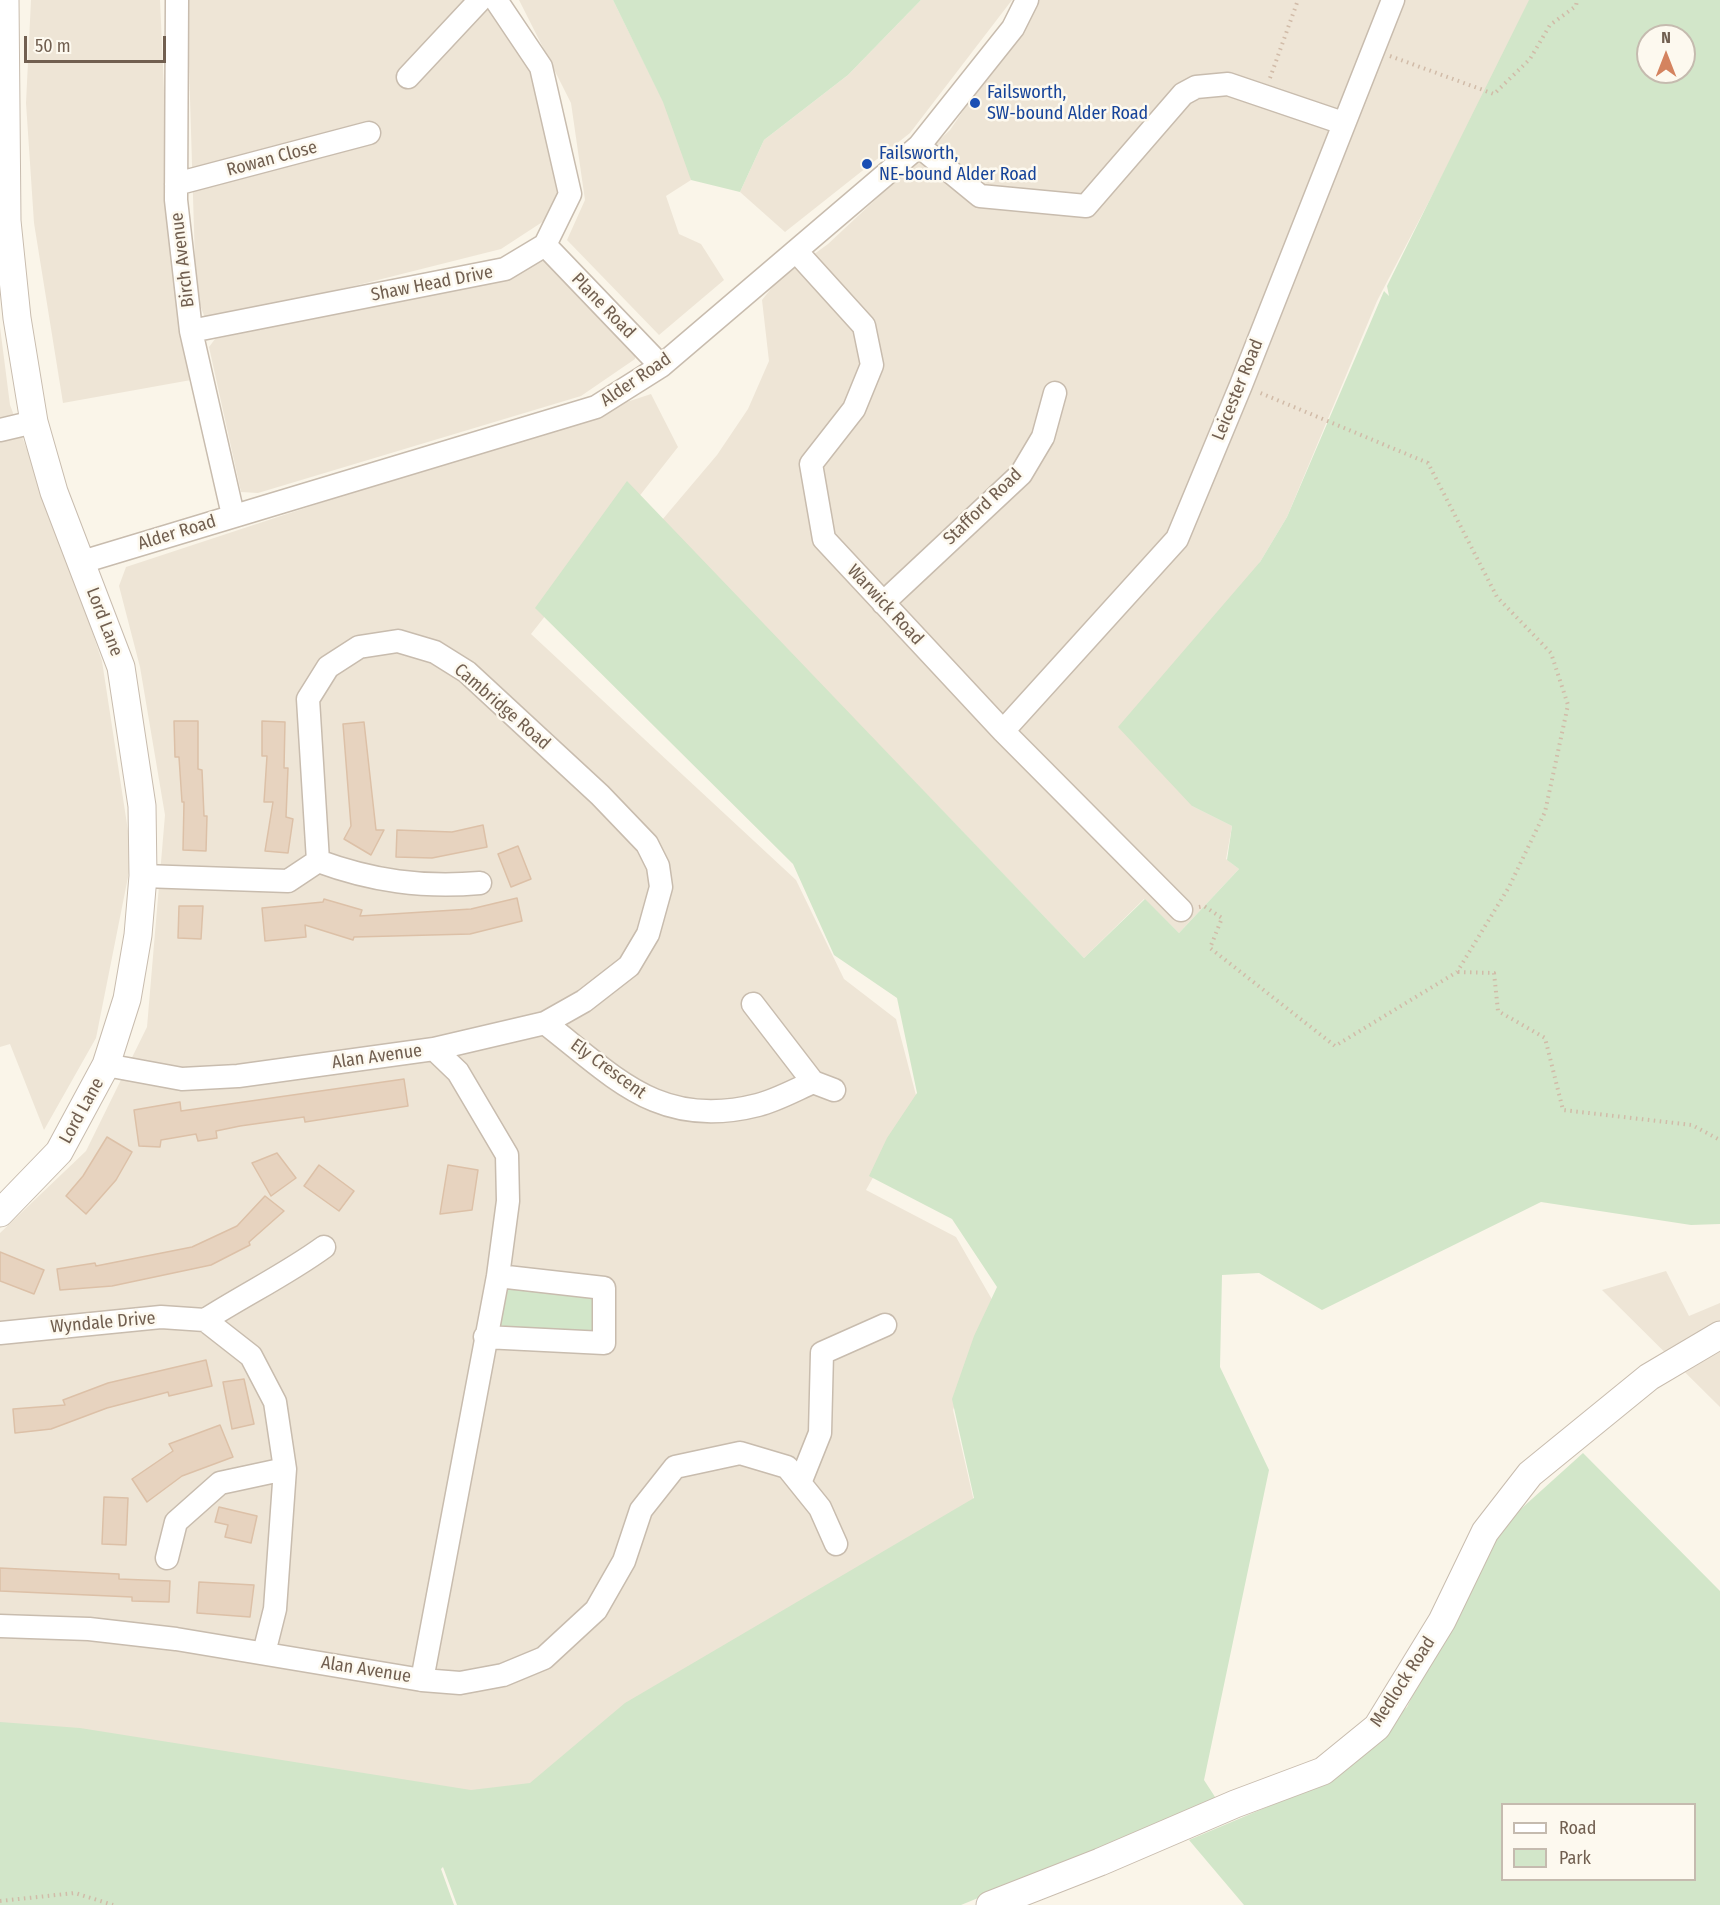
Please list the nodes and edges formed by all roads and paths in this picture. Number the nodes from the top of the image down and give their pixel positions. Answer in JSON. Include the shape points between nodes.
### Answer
{"nodes":[{"id":1,"x":5,"y":0,"type":"edge"},
{"id":2,"x":177,"y":0,"type":"edge"},
{"id":3,"x":480,"y":0,"type":"edge"},
{"id":4,"x":496,"y":0,"type":"edge"},
{"id":5,"x":1027,"y":0,"type":"edge"},
{"id":6,"x":1298,"y":0,"type":"edge"},
{"id":7,"x":1393,"y":0,"type":"edge"},
{"id":8,"x":1577,"y":0,"type":"edge"},
{"id":9,"x":1374,"y":50,"type":"junction"},
{"id":10,"x":408,"y":77,"type":"dead end"},
{"id":11,"x":1264,"y":95,"type":"junction"},
{"id":12,"x":1343,"y":123,"type":"junction"},
{"id":13,"x":369,"y":133,"type":"dead end"},
{"id":14,"x":919,"y":146,"type":"junction"},
{"id":15,"x":176,"y":184,"type":"junction"},
{"id":16,"x":545,"y":245,"type":"junction"},
{"id":17,"x":796,"y":251,"type":"junction"},
{"id":18,"x":191,"y":331,"type":"junction"},
{"id":19,"x":661,"y":366,"type":"junction"},
{"id":20,"x":1241,"y":385,"type":"junction"},
{"id":21,"x":1055,"y":393,"type":"dead end"},
{"id":22,"x":34,"y":422,"type":"junction"},
{"id":23,"x":0,"y":430,"type":"edge"},
{"id":24,"x":232,"y":515,"type":"junction"},
{"id":25,"x":82,"y":562,"type":"junction"},
{"id":26,"x":883,"y":603,"type":"junction"},
{"id":27,"x":1003,"y":731,"type":"junction"},
{"id":28,"x":318,"y":861,"type":"junction"},
{"id":29,"x":143,"y":876,"type":"junction"},
{"id":30,"x":480,"y":883,"type":"dead end"},
{"id":31,"x":1180,"y":910,"type":"joint"},
{"id":32,"x":1457,"y":972,"type":"junction"},
{"id":33,"x":753,"y":1004,"type":"dead end"},
{"id":34,"x":545,"y":1023,"type":"junction"},
{"id":35,"x":434,"y":1049,"type":"junction"},
{"id":36,"x":106,"y":1065,"type":"junction"},
{"id":37,"x":1720,"y":1140,"type":"edge"},
{"id":38,"x":0,"y":1213,"type":"edge"},
{"id":39,"x":324,"y":1247,"type":"dead end"},
{"id":40,"x":498,"y":1276,"type":"junction"},
{"id":41,"x":206,"y":1320,"type":"junction"},
{"id":42,"x":885,"y":1325,"type":"dead end"},
{"id":43,"x":0,"y":1333,"type":"edge"},
{"id":44,"x":1720,"y":1335,"type":"edge"},
{"id":45,"x":485,"y":1337,"type":"junction"},
{"id":46,"x":285,"y":1469,"type":"junction"},
{"id":47,"x":800,"y":1483,"type":"junction"},
{"id":48,"x":836,"y":1544,"type":"dead end"},
{"id":49,"x":167,"y":1558,"type":"dead end"},
{"id":50,"x":0,"y":1626,"type":"edge"},
{"id":51,"x":264,"y":1653,"type":"junction"},
{"id":52,"x":422,"y":1680,"type":"junction"},
{"id":53,"x":0,"y":1901,"type":"edge"},
{"id":54,"x":113,"y":1905,"type":"edge"},
{"id":55,"x":990,"y":1905,"type":"edge"}],
"edges":[{"from":1,"to":22,"type":"street","name":"Lord Lane","via":[[7,221],[17,318]]},
{"from":2,"to":15,"type":"street","name":"Birch Avenue"},
{"from":3,"to":10,"type":"street"},
{"from":4,"to":16,"type":"street","via":[[541,67],[570,194]]},
{"from":5,"to":14,"type":"street","name":"Alder Road","via":[[1012,28]]},
{"from":6,"to":11,"type":"path"},
{"from":7,"to":9,"type":"street","name":"Leicester Road"},
{"from":8,"to":9,"type":"path","via":[[1575,6],[1550,25],[1530,59],[1494,94]]},
{"from":9,"to":12,"type":"street","name":"Leicester Road"},
{"from":11,"to":12,"type":"street"},
{"from":11,"to":14,"type":"street","via":[[1228,84],[1196,87],[1183,94],[1086,206],[980,196]]},
{"from":12,"to":20,"type":"street","name":"Leicester Road"},
{"from":13,"to":15,"type":"street","name":"Rowan Close"},
{"from":14,"to":17,"type":"street","name":"Alder Road"},
{"from":15,"to":18,"type":"street","name":"Birch Avenue"},
{"from":16,"to":18,"type":"street","name":"Shaw Head Drive","via":[[505,269]]},
{"from":16,"to":19,"type":"street","name":"Plane Road"},
{"from":17,"to":19,"type":"street","name":"Alder Road"},
{"from":17,"to":26,"type":"street","name":"Warwick Road","via":[[864,326],[872,364],[854,409],[812,464],[824,539]]},
{"from":18,"to":24,"type":"street","name":"Birch Avenue"},
{"from":19,"to":24,"type":"street","name":"Alder Road","via":[[596,407]]},
{"from":20,"to":27,"type":"street","name":"Leicester Road","via":[[1177,539]]},
{"from":20,"to":32,"type":"path","via":[[1428,463],[1497,597],[1551,653],[1568,705],[1545,812],[1509,887]]},
{"from":21,"to":26,"type":"street","name":"Stafford Road","via":[[1043,437],[1021,474]]},
{"from":22,"to":23,"type":"street"},
{"from":22,"to":25,"type":"street","name":"Lord Lane","via":[[54,492]]},
{"from":24,"to":25,"type":"street","name":"Alder Road"},
{"from":25,"to":29,"type":"street","name":"Lord Lane","via":[[121,667],[142,806]]},
{"from":26,"to":27,"type":"street","name":"Warwick Road"},
{"from":27,"to":31,"type":"street","name":"Warwick Road"},
{"from":28,"to":29,"type":"street","via":[[288,881]]},
{"from":28,"to":30,"type":"street","via":[[392,882],[442,886]]},
{"from":28,"to":34,"type":"street","name":"Cambridge Road","via":[[308,699],[328,667],[359,646],[398,641],[435,652],[467,672],[600,795],[647,844],[658,866],[662,887],[648,934],[629,966],[584,1001]]},
{"from":29,"to":36,"type":"street","name":"Lord Lane","via":[[127,999]]},
{"from":31,"to":32,"type":"path","via":[[1204,906],[1222,918],[1210,948],[1335,1046]]},
{"from":32,"to":37,"type":"path","via":[[1494,973],[1498,1011],[1545,1038],[1563,1110],[1692,1125]]},
{"from":33,"to":34,"type":"street","name":"Ely Crescent","via":[[824,1086],[727,1112],[662,1105],[633,1092]]},
{"from":34,"to":35,"type":"street","name":"Cambridge Road"},
{"from":35,"to":36,"type":"street","name":"Alan Avenue","via":[[182,1079]]},
{"from":35,"to":40,"type":"street","name":"Alan Avenue","via":[[458,1072],[507,1155],[508,1201]]},
{"from":36,"to":38,"type":"street","name":"Lord Lane","via":[[59,1152]]},
{"from":39,"to":41,"type":"street"},
{"from":40,"to":45,"type":"street","name":"Alan Avenue"},
{"from":40,"to":45,"type":"street","via":[[604,1288],[604,1343]]},
{"from":41,"to":43,"type":"street","name":"Wyndale Drive","via":[[161,1317]]},
{"from":41,"to":46,"type":"street","via":[[251,1356],[275,1402]]},
{"from":42,"to":47,"type":"street","via":[[822,1353],[820,1432]]},
{"from":44,"to":55,"type":"street","name":"Medlock Road","via":[[1649,1377],[1530,1474],[1485,1532],[1442,1621],[1377,1727],[1323,1771],[1235,1803]]},
{"from":45,"to":52,"type":"street","name":"Alan Avenue"},
{"from":46,"to":49,"type":"street","via":[[220,1483],[176,1522]]},
{"from":46,"to":51,"type":"street","via":[[275,1609]]},
{"from":47,"to":48,"type":"street","via":[[820,1508]]},
{"from":47,"to":52,"type":"street","via":[[787,1467],[740,1453],[675,1467],[641,1510],[624,1561],[596,1610],[544,1658],[503,1675],[460,1683]]},
{"from":50,"to":51,"type":"street","name":"Alan Avenue","via":[[89,1629]]},
{"from":51,"to":52,"type":"street","name":"Alan Avenue"},
{"from":53,"to":54,"type":"path","via":[[75,1893]]}]}
